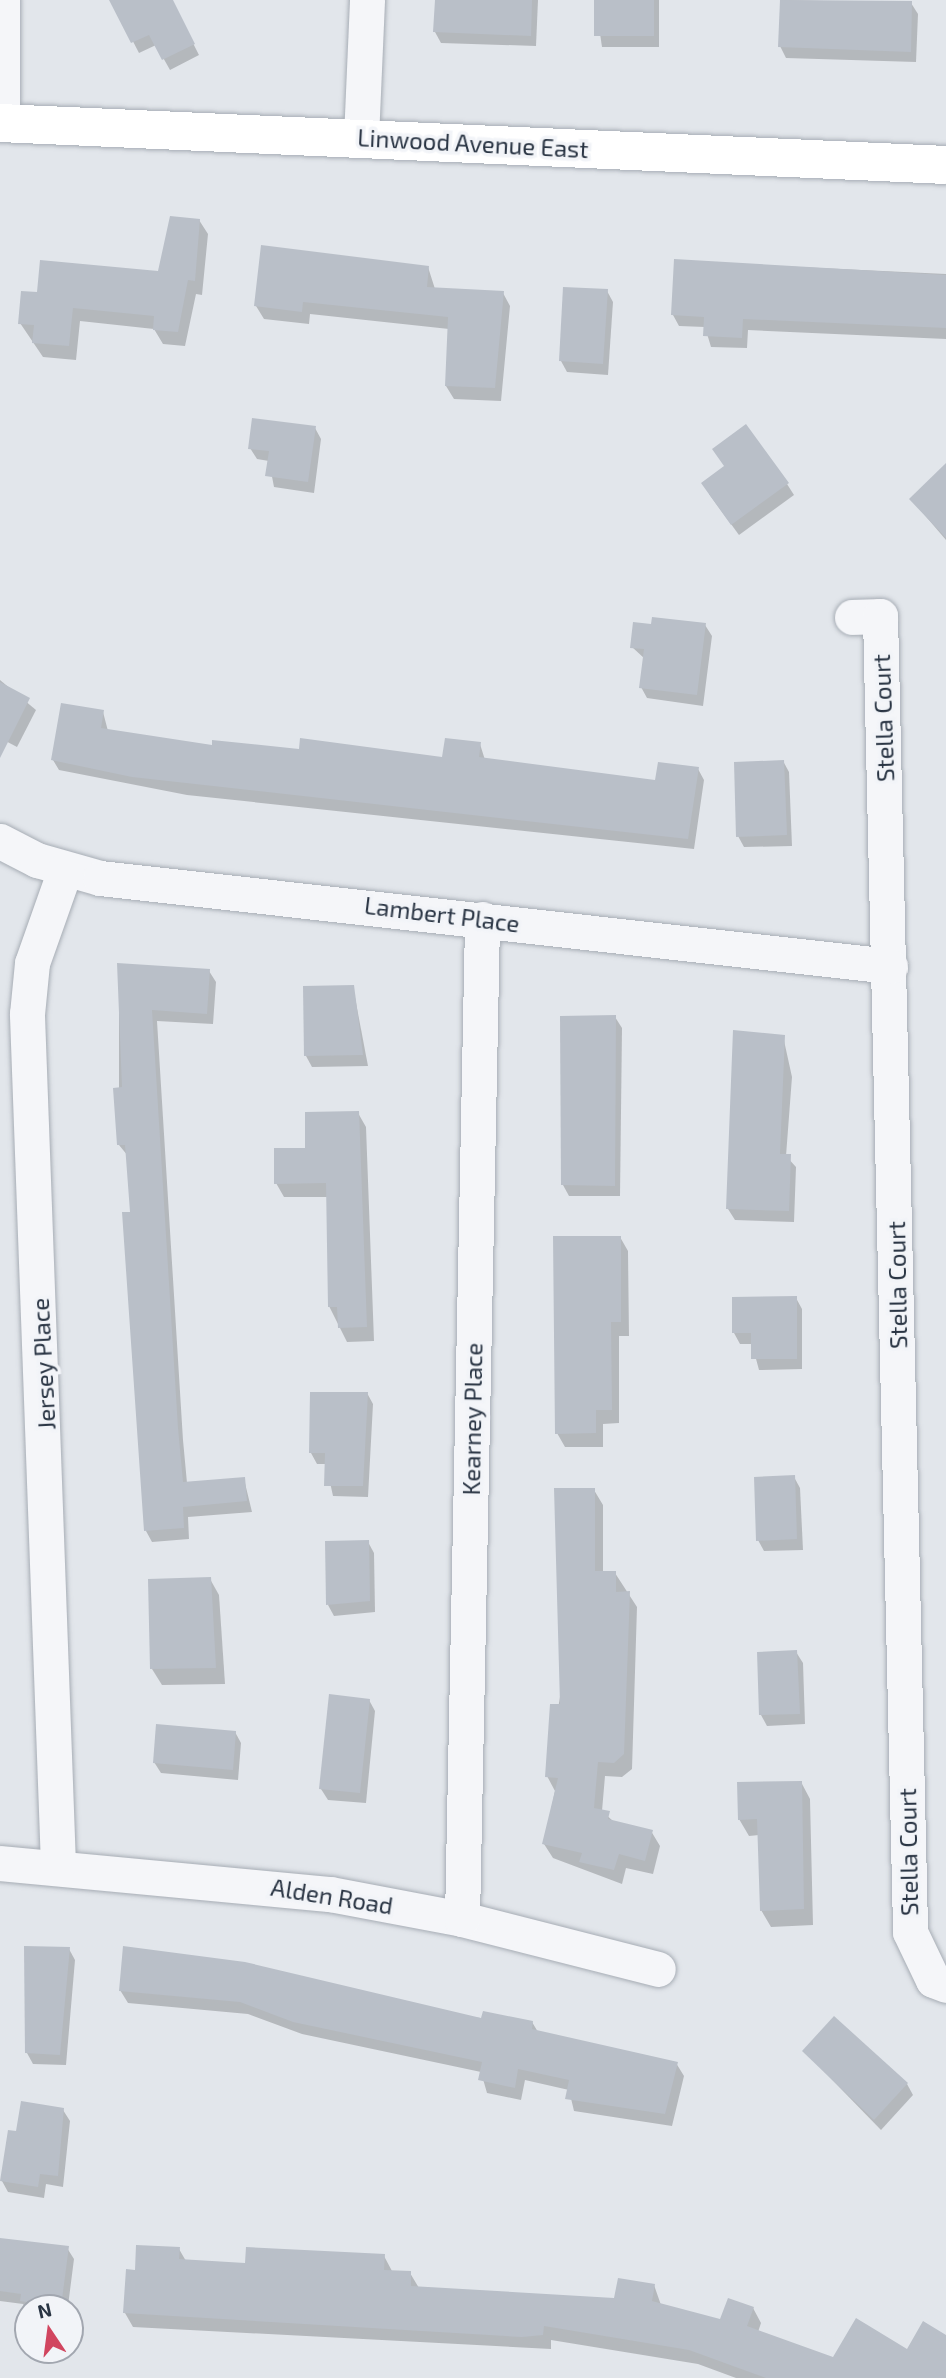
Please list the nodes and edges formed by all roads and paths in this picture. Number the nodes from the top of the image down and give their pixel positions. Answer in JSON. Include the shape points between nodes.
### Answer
{"nodes":[{"id":1,"x":2,"y":0,"type":"edge"},
{"id":2,"x":367,"y":0,"type":"edge"},
{"id":3,"x":1,"y":123,"type":"edge"},
{"id":4,"x":361,"y":138,"type":"junction"},
{"id":5,"x":946,"y":165,"type":"edge"},
{"id":6,"x":852,"y":617,"type":"dead end"},
{"id":7,"x":0,"y":841,"type":"edge"},
{"id":8,"x":65,"y":870,"type":"junction"},
{"id":9,"x":482,"y":919,"type":"junction"},
{"id":10,"x":890,"y":966,"type":"junction"},
{"id":11,"x":0,"y":1863,"type":"edge"},
{"id":12,"x":58,"y":1865,"type":"junction"},
{"id":13,"x":462,"y":1919,"type":"junction"},
{"id":14,"x":658,"y":1969,"type":"dead end"},
{"id":15,"x":938,"y":1981,"type":"edge"}],
"edges":[{"from":1,"to":3,"type":"street"},
{"from":2,"to":4,"type":"street"},
{"from":3,"to":4,"type":"main road","name":"Linwood Avenue East"},
{"from":4,"to":5,"type":"main road","name":"Linwood Avenue East"},
{"from":6,"to":10,"type":"street","name":"Stella Court","via":[[880,616]]},
{"from":7,"to":8,"type":"street","name":"Lambert Place"},
{"from":8,"to":9,"type":"street","name":"Lambert Place"},
{"from":8,"to":12,"type":"street","name":"Jersey Place","via":[[32,963],[27,1014]]},
{"from":9,"to":10,"type":"street","name":"Lambert Place"},
{"from":9,"to":13,"type":"street","name":"Kearney Place"},
{"from":10,"to":15,"type":"street","name":"Stella Court","via":[[910,1932]]},
{"from":11,"to":12,"type":"street","name":"Alden Road"},
{"from":12,"to":13,"type":"street","name":"Alden Road","via":[[330,1894]]},
{"from":13,"to":14,"type":"street","name":"Alden Road"}]}
